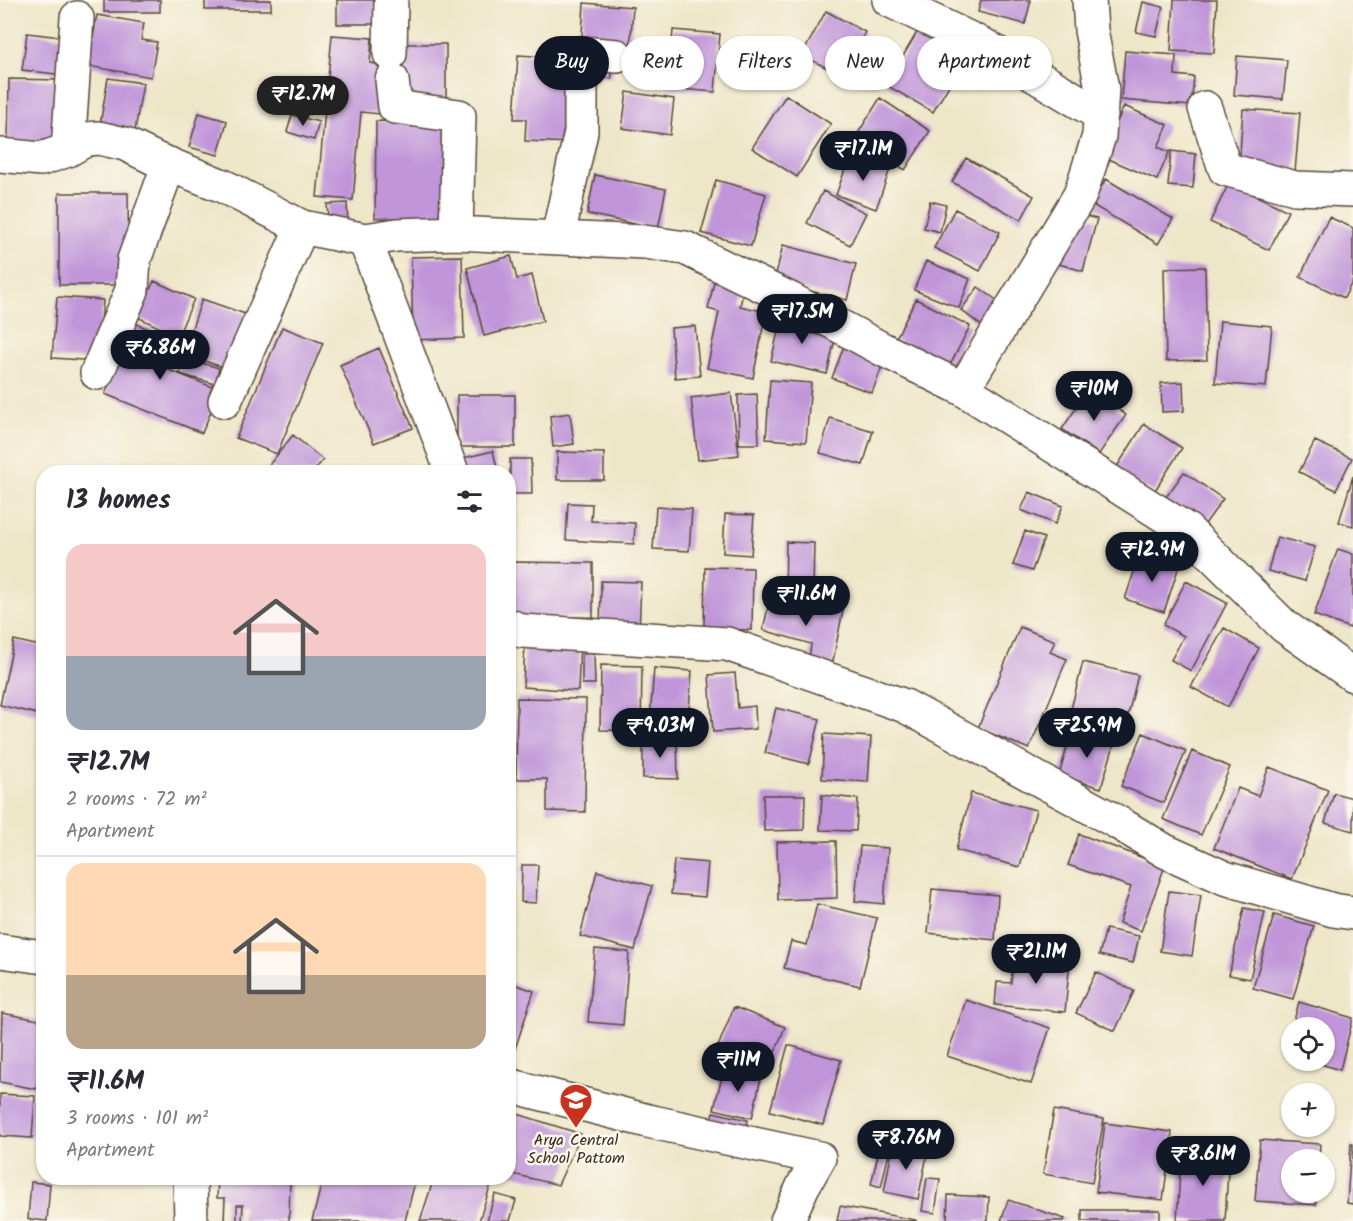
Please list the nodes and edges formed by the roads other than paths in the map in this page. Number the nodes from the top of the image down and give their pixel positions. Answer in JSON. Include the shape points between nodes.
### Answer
{"nodes":[{"id":1,"x":391,"y":0,"type":"edge"},
{"id":2,"x":889,"y":0,"type":"edge"},
{"id":3,"x":1089,"y":0,"type":"edge"},
{"id":4,"x":76,"y":18,"type":"dead end"},
{"id":5,"x":617,"y":56,"type":"dead end"},
{"id":6,"x":1205,"y":108,"type":"dead end"},
{"id":7,"x":1101,"y":115,"type":"junction"},
{"id":8,"x":68,"y":150,"type":"junction"},
{"id":9,"x":0,"y":155,"type":"edge"},
{"id":10,"x":169,"y":164,"type":"junction"},
{"id":11,"x":1353,"y":190,"type":"edge"},
{"id":12,"x":302,"y":227,"type":"junction"},
{"id":13,"x":456,"y":233,"type":"junction"},
{"id":14,"x":558,"y":236,"type":"junction"},
{"id":15,"x":365,"y":240,"type":"junction"},
{"id":16,"x":98,"y":373,"type":"dead end"},
{"id":17,"x":963,"y":389,"type":"junction"},
{"id":18,"x":225,"y":401,"type":"dead end"},
{"id":19,"x":449,"y":465,"type":"edge"},
{"id":20,"x":516,"y":628,"type":"edge"},
{"id":21,"x":1353,"y":675,"type":"edge"},
{"id":22,"x":1353,"y":913,"type":"edge"},
{"id":23,"x":0,"y":951,"type":"edge"},
{"id":24,"x":36,"y":956,"type":"edge"},
{"id":25,"x":516,"y":1086,"type":"edge"},
{"id":26,"x":190,"y":1185,"type":"edge"},
{"id":27,"x":191,"y":1221,"type":"edge"},
{"id":28,"x":787,"y":1221,"type":"edge"}],
"edges":[{"from":1,"to":13,"type":"street","via":[[395,107],[459,116]]},
{"from":2,"to":7,"type":"street","via":[[985,46]]},
{"from":3,"to":7,"type":"street","via":[[1102,89]]},
{"from":4,"to":8,"type":"street"},
{"from":5,"to":14,"type":"street","via":[[581,53],[581,132]]},
{"from":6,"to":11,"type":"street","via":[[1225,169],[1295,188]]},
{"from":7,"to":17,"type":"street","via":[[1100,136],[1080,195]]},
{"from":8,"to":9,"type":"street","via":[[41,159]]},
{"from":8,"to":10,"type":"street","via":[[87,139],[99,138],[125,144]]},
{"from":10,"to":12,"type":"street","via":[[224,186]]},
{"from":10,"to":16,"type":"street","via":[[134,260],[132,290]]},
{"from":12,"to":15,"type":"street"},
{"from":12,"to":18,"type":"street"},
{"from":13,"to":14,"type":"street"},
{"from":13,"to":15,"type":"street"},
{"from":14,"to":17,"type":"street","via":[[685,248]]},
{"from":15,"to":19,"type":"street"},
{"from":17,"to":21,"type":"street","via":[[1187,530],[1284,626]]},
{"from":20,"to":22,"type":"street","via":[[727,644],[905,706],[1165,851],[1225,878]]},
{"from":23,"to":24,"type":"street"},
{"from":25,"to":28,"type":"street","via":[[648,1121],[819,1158]]},
{"from":26,"to":27,"type":"street"}]}
